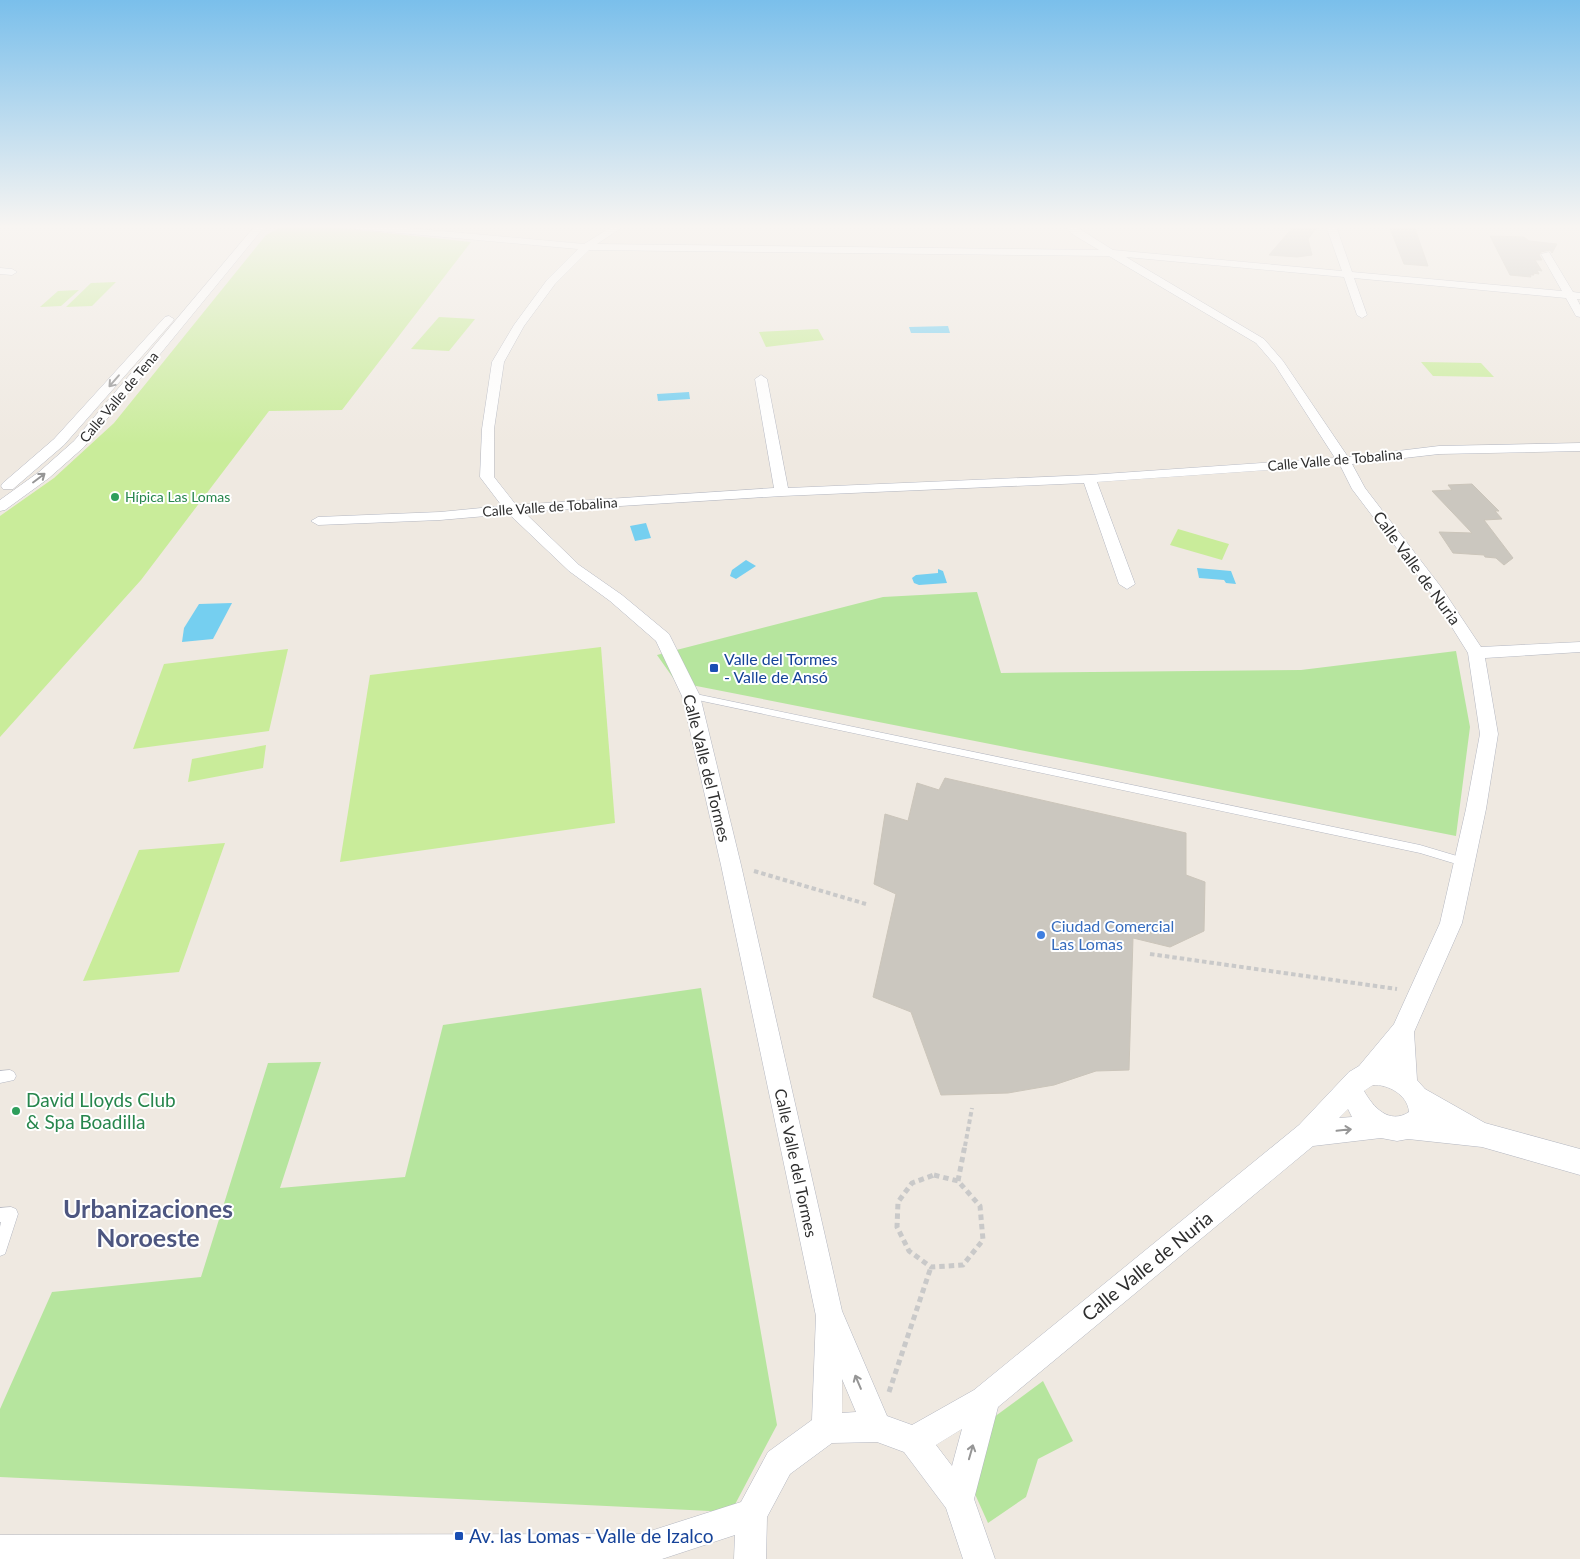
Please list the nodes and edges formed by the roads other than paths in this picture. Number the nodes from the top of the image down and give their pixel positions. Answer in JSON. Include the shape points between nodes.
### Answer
{"nodes":[{"id":1,"x":186,"y":299,"type":"edge"},
{"id":2,"x":200,"y":299,"type":"edge"},
{"id":3,"x":539,"y":299,"type":"edge"},
{"id":4,"x":1189,"y":299,"type":"edge"},
{"id":5,"x":1357,"y":299,"type":"edge"},
{"id":6,"x":1571,"y":299,"type":"edge"},
{"id":7,"x":1580,"y":314,"type":"edge"},
{"id":8,"x":1362,"y":315,"type":"dead end"},
{"id":9,"x":761,"y":379,"type":"dead end"},
{"id":10,"x":1580,"y":447,"type":"edge"},
{"id":11,"x":1344,"y":461,"type":"junction"},
{"id":12,"x":1089,"y":479,"type":"junction"},
{"id":13,"x":0,"y":492,"type":"edge"},
{"id":14,"x":782,"y":492,"type":"junction"},
{"id":15,"x":0,"y":507,"type":"edge"},
{"id":16,"x":512,"y":509,"type":"junction"},
{"id":17,"x":318,"y":521,"type":"dead end"},
{"id":18,"x":1127,"y":584,"type":"dead end"},
{"id":19,"x":1580,"y":647,"type":"edge"},
{"id":20,"x":1476,"y":652,"type":"junction"},
{"id":21,"x":691,"y":696,"type":"junction"},
{"id":22,"x":1463,"y":862,"type":"junction"},
{"id":23,"x":1402,"y":1032,"type":"junction"},
{"id":24,"x":1360,"y":1081,"type":"junction"},
{"id":25,"x":1411,"y":1090,"type":"junction"},
{"id":26,"x":1380,"y":1126,"type":"junction"},
{"id":27,"x":1408,"y":1127,"type":"junction"},
{"id":28,"x":1308,"y":1134,"type":"junction"},
{"id":29,"x":1482,"y":1134,"type":"junction"},
{"id":30,"x":1580,"y":1162,"type":"edge"},
{"id":31,"x":0,"y":1215,"type":"edge"},
{"id":32,"x":0,"y":1249,"type":"edge"},
{"id":33,"x":828,"y":1312,"type":"junction"},
{"id":34,"x":986,"y":1398,"type":"junction"},
{"id":35,"x":877,"y":1427,"type":"junction"},
{"id":36,"x":827,"y":1428,"type":"junction"},
{"id":37,"x":914,"y":1441,"type":"junction"},
{"id":38,"x":958,"y":1498,"type":"junction"},
{"id":39,"x":752,"y":1514,"type":"junction"},
{"id":40,"x":0,"y":1551,"type":"edge"},
{"id":41,"x":651,"y":1554,"type":"edge"},
{"id":42,"x":750,"y":1559,"type":"edge"},
{"id":43,"x":979,"y":1559,"type":"edge"}],
"edges":[{"from":1,"to":13,"type":"street","name":"Calle Valle de Tena","one_way":true,"via":[[59,442]]},
{"from":15,"to":2,"type":"street","name":"Calle Valle de Tena","one_way":true,"via":[[79,444]]},
{"from":3,"to":16,"type":"street","name":"Calle Valle del Tormes","via":[[498,362],[488,429],[487,478]]},
{"from":4,"to":11,"type":"street","name":"Calle Valle de Nuria","via":[[1260,341],[1280,363]]},
{"from":5,"to":8,"type":"street"},
{"from":6,"to":7,"type":"street"},
{"from":9,"to":14,"type":"street"},
{"from":10,"to":11,"type":"street","name":"Calle Valle de Tobalina","via":[[1439,450]]},
{"from":11,"to":12,"type":"street","name":"Calle Valle de Tobalina"},
{"from":11,"to":20,"type":"street","name":"Calle Valle de Nuria","via":[[1359,489],[1436,590]]},
{"from":12,"to":14,"type":"street","name":"Calle Valle de Tobalina"},
{"from":12,"to":18,"type":"street"},
{"from":14,"to":16,"type":"street","name":"Calle Valle de Tobalina"},
{"from":16,"to":17,"type":"street","name":"Calle Valle de Tobalina","via":[[440,516]]},
{"from":16,"to":21,"type":"street","name":"Calle Valle del Tormes","via":[[574,568],[663,638]]},
{"from":19,"to":20,"type":"street"},
{"from":20,"to":22,"type":"street","name":"Calle Valle de Nuria","via":[[1489,734]]},
{"from":21,"to":22,"type":"lane","via":[[1420,849]]},
{"from":21,"to":33,"type":"street","name":"Calle Valle del Tormes"},
{"from":22,"to":23,"type":"street","name":"Calle Valle de Nuria","via":[[1451,923]]},
{"from":23,"to":24,"type":"street","name":"Calle Valle de Nuria"},
{"from":23,"to":25,"type":"street","name":"Calle Valle de Nuria"},
{"from":24,"to":25,"type":"street","via":[[1395,1075]]},
{"from":24,"to":26,"type":"street","via":[[1357,1104]]},
{"from":24,"to":28,"type":"street","name":"Calle Valle de Nuria"},
{"from":25,"to":27,"type":"street","via":[[1421,1109],[1418,1120]]},
{"from":25,"to":29,"type":"street"},
{"from":26,"to":27,"type":"street"},
{"from":28,"to":26,"type":"street","one_way":true},
{"from":27,"to":29,"type":"street"},
{"from":28,"to":34,"type":"street","name":"Calle Valle de Nuria"},
{"from":29,"to":30,"type":"street"},
{"from":31,"to":32,"type":"lane","via":[[11,1214]]},
{"from":35,"to":33,"type":"street","name":"Calle Valle del Tormes","one_way":true},
{"from":33,"to":36,"type":"street","name":"Calle Valle del Tormes"},
{"from":34,"to":37,"type":"street","name":"Calle Valle de Nuria"},
{"from":38,"to":34,"type":"street","one_way":true},
{"from":35,"to":36,"type":"street"},
{"from":35,"to":37,"type":"street"},
{"from":36,"to":39,"type":"street","via":[[778,1462]]},
{"from":37,"to":38,"type":"street"},
{"from":38,"to":43,"type":"street"},
{"from":39,"to":41,"type":"street"},
{"from":39,"to":42,"type":"street"},
{"from":40,"to":41,"type":"street"}]}
